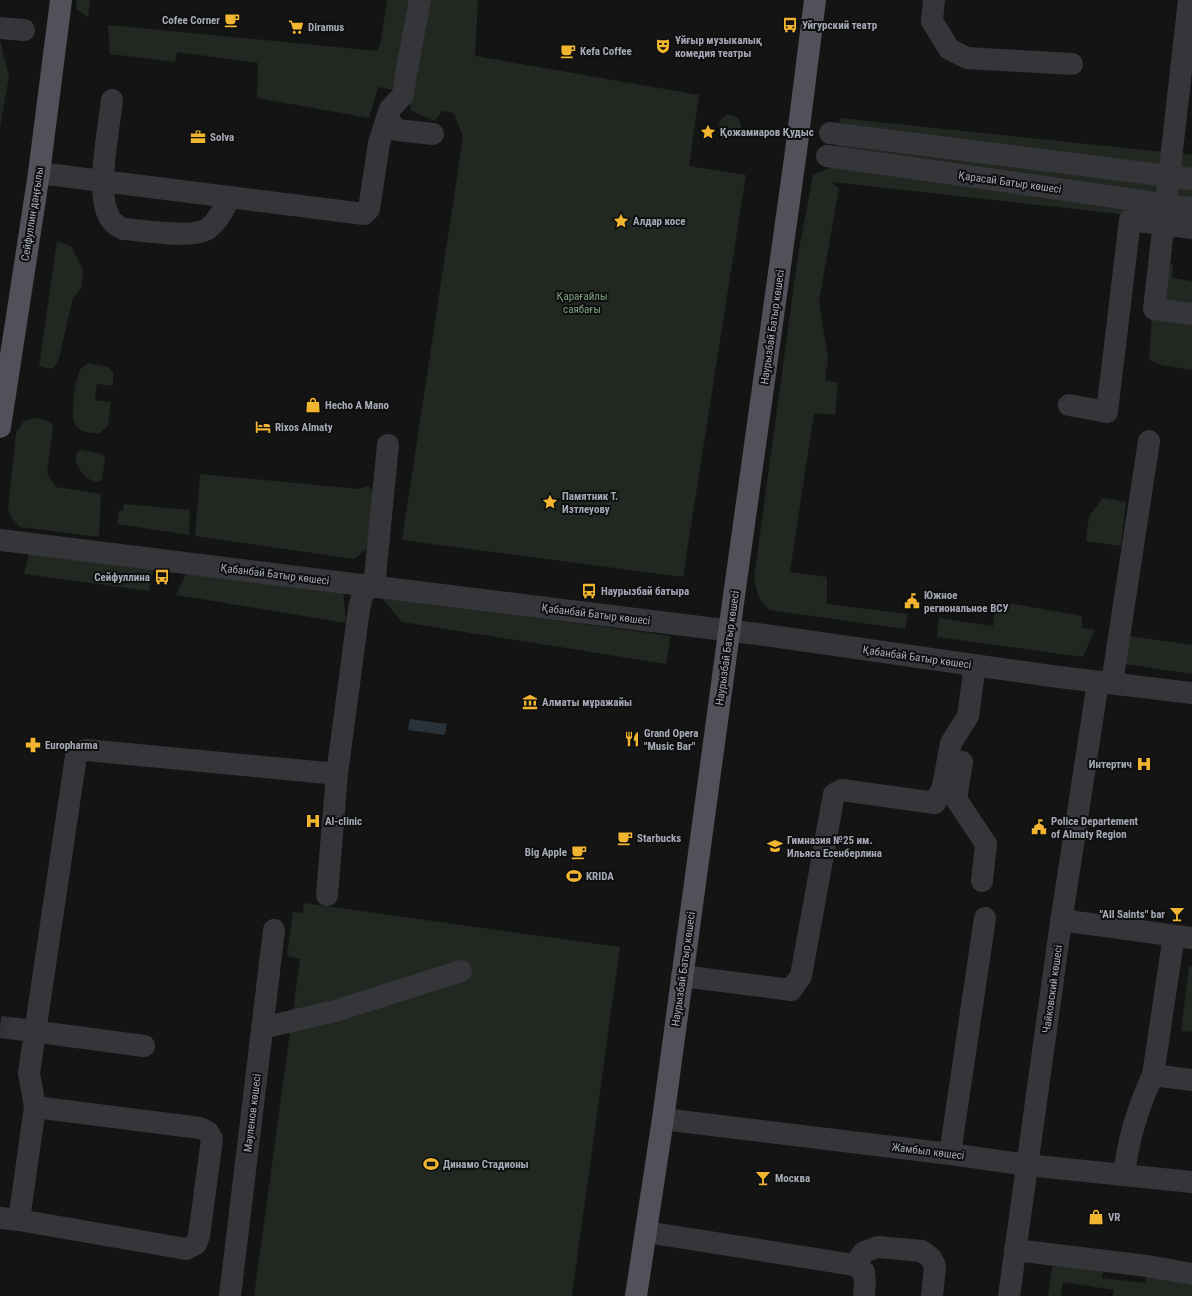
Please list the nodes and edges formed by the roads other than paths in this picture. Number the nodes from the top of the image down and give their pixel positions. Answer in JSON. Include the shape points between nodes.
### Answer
{"nodes":[{"id":1,"x":61,"y":0,"type":"edge"},
{"id":2,"x":420,"y":0,"type":"edge"},
{"id":3,"x":815,"y":0,"type":"edge"},
{"id":4,"x":934,"y":0,"type":"edge"},
{"id":5,"x":1189,"y":0,"type":"edge"},
{"id":6,"x":0,"y":28,"type":"edge"},
{"id":7,"x":24,"y":30,"type":"dead end"},
{"id":8,"x":1072,"y":64,"type":"dead end"},
{"id":9,"x":112,"y":100,"type":"dead end"},
{"id":10,"x":388,"y":120,"type":"junction"},
{"id":11,"x":830,"y":133,"type":"dead end"},
{"id":12,"x":433,"y":134,"type":"dead end"},
{"id":13,"x":827,"y":156,"type":"dead end"},
{"id":14,"x":39,"y":172,"type":"junction"},
{"id":15,"x":1168,"y":176,"type":"junction"},
{"id":16,"x":1192,"y":179,"type":"edge"},
{"id":17,"x":102,"y":181,"type":"junction"},
{"id":18,"x":230,"y":197,"type":"junction"},
{"id":19,"x":1192,"y":208,"type":"edge"},
{"id":20,"x":1164,"y":214,"type":"junction"},
{"id":21,"x":1192,"y":228,"type":"edge"},
{"id":22,"x":1192,"y":314,"type":"edge"},
{"id":23,"x":1069,"y":405,"type":"dead end"},
{"id":24,"x":0,"y":428,"type":"edge"},
{"id":25,"x":1149,"y":440,"type":"dead end"},
{"id":26,"x":388,"y":445,"type":"dead end"},
{"id":27,"x":0,"y":540,"type":"edge"},
{"id":28,"x":370,"y":586,"type":"junction"},
{"id":29,"x":729,"y":631,"type":"junction"},
{"id":30,"x":975,"y":665,"type":"junction"},
{"id":31,"x":1105,"y":683,"type":"junction"},
{"id":32,"x":1192,"y":693,"type":"edge"},
{"id":33,"x":968,"y":716,"type":"junction"},
{"id":34,"x":337,"y":774,"type":"junction"},
{"id":35,"x":982,"y":880,"type":"dead end"},
{"id":36,"x":326,"y":895,"type":"dead end"},
{"id":37,"x":984,"y":918,"type":"dead end"},
{"id":38,"x":1057,"y":926,"type":"junction"},
{"id":39,"x":274,"y":930,"type":"dead end"},
{"id":40,"x":1192,"y":938,"type":"edge"},
{"id":41,"x":1172,"y":948,"type":"dead end"},
{"id":42,"x":461,"y":971,"type":"dead end"},
{"id":43,"x":682,"y":976,"type":"junction"},
{"id":44,"x":262,"y":1028,"type":"junction"},
{"id":45,"x":26,"y":1031,"type":"junction"},
{"id":46,"x":144,"y":1046,"type":"dead end"},
{"id":47,"x":1153,"y":1075,"type":"junction"},
{"id":48,"x":1192,"y":1080,"type":"edge"},
{"id":49,"x":35,"y":1107,"type":"junction"},
{"id":50,"x":664,"y":1119,"type":"junction"},
{"id":51,"x":950,"y":1154,"type":"junction"},
{"id":52,"x":1027,"y":1165,"type":"junction"},
{"id":53,"x":1124,"y":1175,"type":"junction"},
{"id":54,"x":1192,"y":1182,"type":"edge"},
{"id":55,"x":9,"y":1219,"type":"edge"},
{"id":56,"x":646,"y":1232,"type":"junction"},
{"id":57,"x":1015,"y":1250,"type":"junction"},
{"id":58,"x":854,"y":1265,"type":"junction"},
{"id":59,"x":1192,"y":1274,"type":"edge"},
{"id":60,"x":1013,"y":1295,"type":"edge"},
{"id":61,"x":230,"y":1296,"type":"edge"},
{"id":62,"x":636,"y":1296,"type":"edge"},
{"id":63,"x":864,"y":1296,"type":"edge"},
{"id":64,"x":932,"y":1296,"type":"edge"}],
"edges":[{"from":1,"to":14,"type":"main road","name":"Сейфуллин даңғылы"},
{"from":2,"to":10,"type":"street","via":[[403,95],[390,109]]},
{"from":3,"to":29,"type":"main road","name":"Наурызбай Батыр көшесі"},
{"from":4,"to":8,"type":"street","via":[[932,21],[950,49],[967,58]]},
{"from":5,"to":15,"type":"street"},
{"from":6,"to":7,"type":"street"},
{"from":9,"to":17,"type":"street"},
{"from":10,"to":12,"type":"street","via":[[396,130]]},
{"from":10,"to":18,"type":"street","via":[[376,153],[369,210],[364,214]]},
{"from":11,"to":15,"type":"street"},
{"from":13,"to":20,"type":"street","name":"Қарасай Батыр көшесі"},
{"from":14,"to":17,"type":"street"},
{"from":14,"to":24,"type":"main road","name":"Сейфуллин даңғылы"},
{"from":15,"to":16,"type":"street"},
{"from":15,"to":20,"type":"street"},
{"from":17,"to":18,"type":"street"},
{"from":17,"to":18,"type":"street","via":[[107,213],[114,224],[123,229],[188,234],[203,231],[220,217]]},
{"from":19,"to":20,"type":"street","name":"Қарасай Батыр көшесі"},
{"from":20,"to":21,"type":"street"},
{"from":20,"to":22,"type":"street","via":[[1154,309]]},
{"from":20,"to":23,"type":"street","via":[[1130,220],[1107,412]]},
{"from":25,"to":31,"type":"street","name":"Чайковский көшесі"},
{"from":26,"to":28,"type":"street"},
{"from":27,"to":28,"type":"street","name":"Қабанбай Батыр көшесі"},
{"from":28,"to":29,"type":"street","name":"Қабанбай Батыр көшесі"},
{"from":28,"to":34,"type":"street","via":[[359,609]]},
{"from":29,"to":30,"type":"street","name":"Қабанбай Батыр көшесі","via":[[766,634]]},
{"from":29,"to":43,"type":"main road","name":"Наурызбай Батыр көшесі"},
{"from":30,"to":31,"type":"street","name":"Қабанбай Батыр көшесі"},
{"from":30,"to":33,"type":"street"},
{"from":31,"to":32,"type":"street","name":"Қабанбай Батыр көшесі"},
{"from":31,"to":38,"type":"street","name":"Чайковский көшесі"},
{"from":33,"to":35,"type":"street","via":[[956,799],[986,844]]},
{"from":33,"to":43,"type":"street","via":[[951,742],[943,786],[935,803],[842,790],[834,794],[801,976],[791,990]]},
{"from":34,"to":36,"type":"street"},
{"from":34,"to":45,"type":"street","via":[[86,750],[80,752],[76,756]]},
{"from":37,"to":51,"type":"street"},
{"from":38,"to":40,"type":"street"},
{"from":38,"to":52,"type":"street","name":"Чайковский көшесі"},
{"from":39,"to":44,"type":"street","name":"Мәуленов көшесі"},
{"from":41,"to":47,"type":"street"},
{"from":42,"to":44,"type":"street","via":[[335,1011]]},
{"from":43,"to":50,"type":"main road","name":"Наурызбай Батыр көшесі"},
{"from":44,"to":61,"type":"street","name":"Мәуленов көшесі"},
{"from":45,"to":46,"type":"street"},
{"from":45,"to":49,"type":"street"},
{"from":47,"to":48,"type":"street"},
{"from":47,"to":53,"type":"street","via":[[1139,1105]]},
{"from":49,"to":55,"type":"street"},
{"from":49,"to":55,"type":"street","via":[[200,1128],[208,1132],[212,1139],[199,1236],[196,1244],[186,1249]]},
{"from":50,"to":51,"type":"street","name":"Жамбыл көшесі"},
{"from":50,"to":56,"type":"main road","name":"Наурызбай Батыр көшесі"},
{"from":51,"to":52,"type":"street","name":"Жамбыл көшесі"},
{"from":52,"to":53,"type":"street","name":"Жамбыл көшесі"},
{"from":52,"to":57,"type":"street","name":"Чайковский көшесі"},
{"from":53,"to":54,"type":"street","name":"Жамбыл көшесі"},
{"from":56,"to":58,"type":"street"},
{"from":56,"to":62,"type":"main road","name":"Наурызбай Батыр көшесі"},
{"from":57,"to":59,"type":"street"},
{"from":57,"to":60,"type":"street","name":"Чайковский көшесі"},
{"from":58,"to":63,"type":"street","via":[[864,1272]]},
{"from":58,"to":64,"type":"street","via":[[864,1252],[878,1247],[922,1251],[931,1258],[935,1266]]}]}
